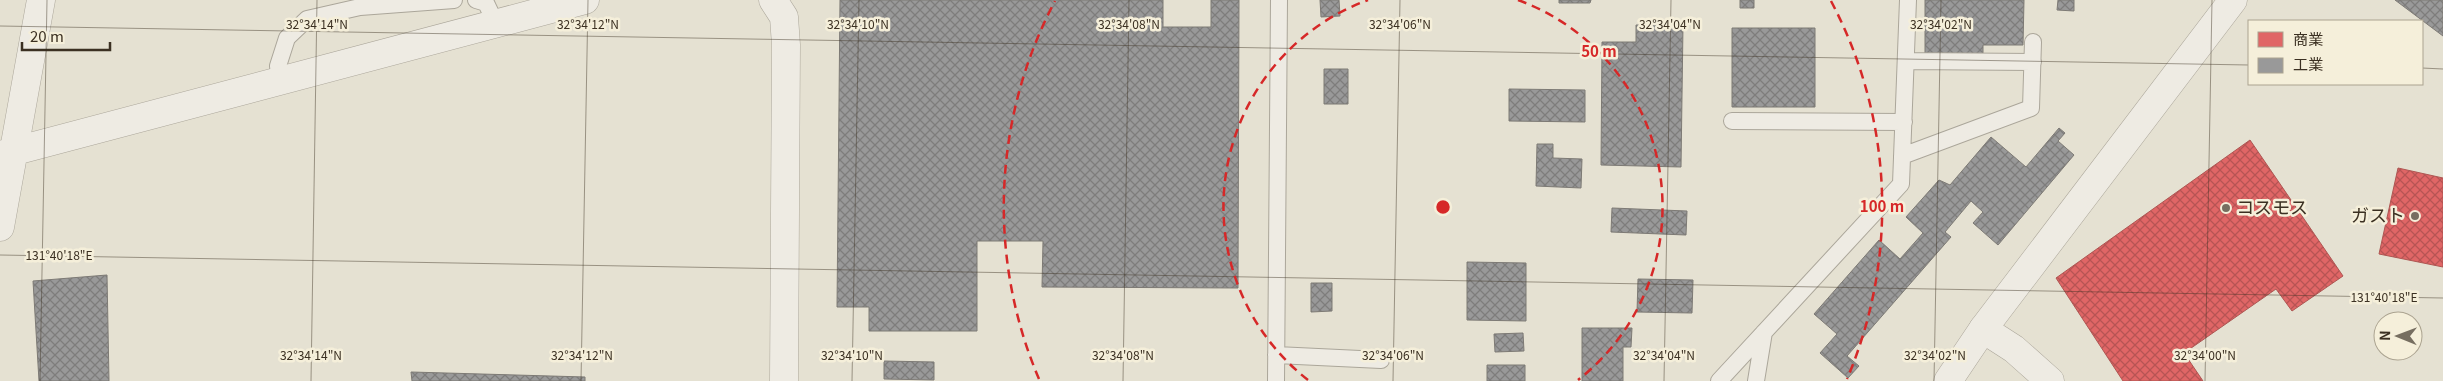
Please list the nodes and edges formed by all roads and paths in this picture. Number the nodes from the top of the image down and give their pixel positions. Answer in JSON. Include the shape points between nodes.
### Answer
{"nodes":[{"id":1,"x":41,"y":0,"type":"edge"},
{"id":2,"x":454,"y":0,"type":"edge"},
{"id":3,"x":476,"y":0,"type":"edge"},
{"id":4,"x":585,"y":0,"type":"edge"},
{"id":5,"x":773,"y":0,"type":"edge"},
{"id":6,"x":1279,"y":0,"type":"edge"},
{"id":7,"x":1908,"y":0,"type":"edge"},
{"id":8,"x":2233,"y":0,"type":"edge"},
{"id":9,"x":496,"y":24,"type":"junction"},
{"id":10,"x":2033,"y":42,"type":"dead end"},
{"id":11,"x":1906,"y":60,"type":"junction"},
{"id":12,"x":2033,"y":62,"type":"junction"},
{"id":13,"x":280,"y":82,"type":"junction"},
{"id":14,"x":1732,"y":121,"type":"dead end"},
{"id":15,"x":1904,"y":122,"type":"junction"},
{"id":16,"x":6,"y":153,"type":"edge"},
{"id":17,"x":1902,"y":156,"type":"junction"},
{"id":18,"x":0,"y":227,"type":"edge"},
{"id":19,"x":1983,"y":329,"type":"junction"},
{"id":20,"x":1764,"y":332,"type":"junction"},
{"id":21,"x":1276,"y":355,"type":"junction"},
{"id":22,"x":1381,"y":360,"type":"dead end"},
{"id":23,"x":784,"y":381,"type":"edge"},
{"id":24,"x":1276,"y":381,"type":"edge"},
{"id":25,"x":1719,"y":381,"type":"edge"},
{"id":26,"x":1756,"y":381,"type":"edge"},
{"id":27,"x":1948,"y":381,"type":"edge"},
{"id":28,"x":2050,"y":381,"type":"edge"}],
"edges":[{"from":1,"to":16,"type":"street"},
{"from":2,"to":13,"type":"lane","via":[[360,7],[307,19],[287,38],[278,66]]},
{"from":3,"to":9,"type":"lane","via":[[486,3]]},
{"from":4,"to":9,"type":"street"},
{"from":5,"to":23,"type":"street","via":[[784,17],[786,45]]},
{"from":6,"to":21,"type":"lane"},
{"from":7,"to":11,"type":"lane"},
{"from":8,"to":19,"type":"street"},
{"from":9,"to":13,"type":"street"},
{"from":10,"to":12,"type":"lane"},
{"from":11,"to":12,"type":"lane"},
{"from":11,"to":15,"type":"lane"},
{"from":12,"to":17,"type":"lane","via":[[2031,108]]},
{"from":13,"to":16,"type":"street"},
{"from":14,"to":15,"type":"lane"},
{"from":15,"to":17,"type":"lane"},
{"from":16,"to":18,"type":"street"},
{"from":17,"to":20,"type":"lane","via":[[1901,184]]},
{"from":19,"to":27,"type":"street"},
{"from":19,"to":28,"type":"street","via":[[2014,349]]},
{"from":20,"to":25,"type":"lane"},
{"from":20,"to":26,"type":"lane"},
{"from":21,"to":22,"type":"lane"},
{"from":21,"to":24,"type":"lane"}]}
